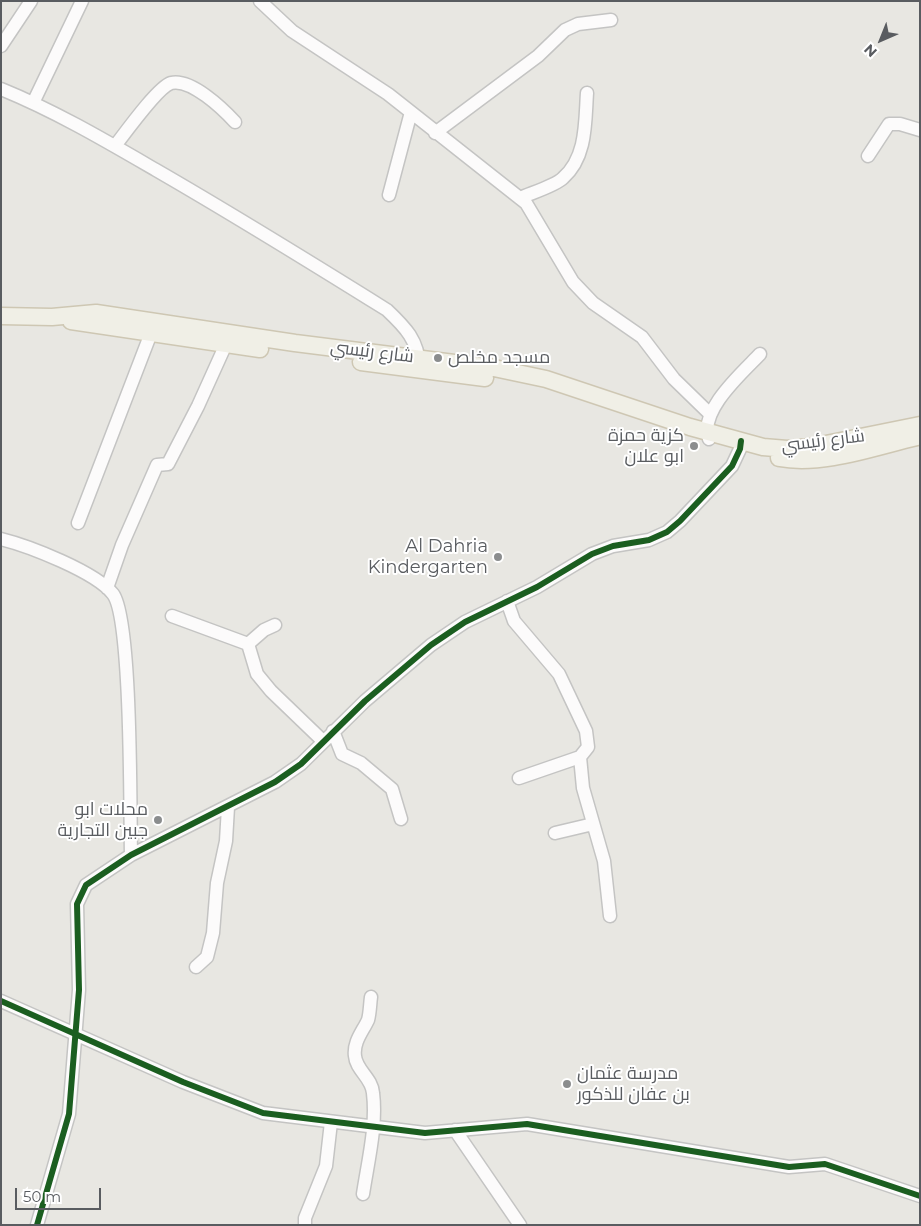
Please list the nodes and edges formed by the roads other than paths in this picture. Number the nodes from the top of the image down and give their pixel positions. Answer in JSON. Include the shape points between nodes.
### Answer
{"nodes":[{"id":1,"x":30,"y":1,"type":"edge"},
{"id":2,"x":82,"y":1,"type":"edge"},
{"id":3,"x":260,"y":1,"type":"edge"},
{"id":4,"x":611,"y":20,"type":"dead end"},
{"id":5,"x":1,"y":46,"type":"edge"},
{"id":6,"x":1,"y":89,"type":"edge"},
{"id":7,"x":587,"y":93,"type":"dead end"},
{"id":8,"x":34,"y":103,"type":"junction"},
{"id":9,"x":412,"y":112,"type":"junction"},
{"id":10,"x":235,"y":122,"type":"dead end"},
{"id":11,"x":920,"y":130,"type":"edge"},
{"id":12,"x":435,"y":133,"type":"junction"},
{"id":13,"x":115,"y":146,"type":"junction"},
{"id":14,"x":868,"y":156,"type":"dead end"},
{"id":15,"x":389,"y":195,"type":"dead end"},
{"id":16,"x":520,"y":198,"type":"junction"},
{"id":17,"x":1,"y":316,"type":"edge"},
{"id":18,"x":152,"y":327,"type":"junction"},
{"id":19,"x":226,"y":344,"type":"junction"},
{"id":20,"x":760,"y":354,"type":"dead end"},
{"id":21,"x":419,"y":363,"type":"junction"},
{"id":22,"x":710,"y":414,"type":"junction"},
{"id":23,"x":920,"y":425,"type":"edge"},
{"id":24,"x":707,"y":435,"type":"junction"},
{"id":25,"x":920,"y":436,"type":"edge"},
{"id":26,"x":741,"y":445,"type":"junction"},
{"id":27,"x":78,"y":523,"type":"dead end"},
{"id":28,"x":1,"y":539,"type":"edge"},
{"id":29,"x":107,"y":588,"type":"junction"},
{"id":30,"x":507,"y":601,"type":"junction"},
{"id":31,"x":172,"y":616,"type":"dead end"},
{"id":32,"x":274,"y":625,"type":"dead end"},
{"id":33,"x":248,"y":644,"type":"junction"},
{"id":34,"x":333,"y":731,"type":"junction"},
{"id":35,"x":323,"y":741,"type":"junction"},
{"id":36,"x":580,"y":757,"type":"junction"},
{"id":37,"x":519,"y":778,"type":"dead end"},
{"id":38,"x":228,"y":807,"type":"junction"},
{"id":39,"x":401,"y":819,"type":"dead end"},
{"id":40,"x":593,"y":824,"type":"junction"},
{"id":41,"x":555,"y":833,"type":"dead end"},
{"id":42,"x":131,"y":855,"type":"junction"},
{"id":43,"x":610,"y":916,"type":"dead end"},
{"id":44,"x":196,"y":968,"type":"dead end"},
{"id":45,"x":371,"y":997,"type":"dead end"},
{"id":46,"x":1,"y":1001,"type":"edge"},
{"id":47,"x":77,"y":1035,"type":"junction"},
{"id":48,"x":331,"y":1122,"type":"junction"},
{"id":49,"x":372,"y":1127,"type":"junction"},
{"id":50,"x":455,"y":1130,"type":"junction"},
{"id":51,"x":363,"y":1194,"type":"dead end"},
{"id":52,"x":920,"y":1196,"type":"edge"},
{"id":53,"x":37,"y":1225,"type":"edge"},
{"id":54,"x":305,"y":1225,"type":"edge"},
{"id":55,"x":520,"y":1225,"type":"edge"}],
"edges":[{"from":1,"to":5,"type":"street"},
{"from":2,"to":8,"type":"street"},
{"from":3,"to":9,"type":"street","via":[[292,31]]},
{"from":4,"to":12,"type":"street","via":[[578,24],[565,30],[538,56]]},
{"from":6,"to":8,"type":"street"},
{"from":7,"to":16,"type":"street","via":[[584,141],[576,159],[563,179]]},
{"from":8,"to":13,"type":"street"},
{"from":9,"to":12,"type":"street"},
{"from":9,"to":15,"type":"street"},
{"from":10,"to":13,"type":"street","via":[[214,100],[181,83],[172,83],[160,90]]},
{"from":11,"to":14,"type":"street","via":[[889,124]]},
{"from":12,"to":16,"type":"street"},
{"from":13,"to":21,"type":"street","via":[[251,224],[387,310],[415,341]]},
{"from":16,"to":22,"type":"street","via":[[573,282],[593,303],[642,337],[674,379]]},
{"from":17,"to":18,"type":"main road","name":"شارع رئيسي","via":[[52,317],[96,313]]},
{"from":18,"to":19,"type":"main road","name":"شارع رئيسي"},
{"from":18,"to":21,"type":"main road","name":"شارع رئيسي"},
{"from":18,"to":27,"type":"street"},
{"from":19,"to":21,"type":"main road","name":"شارع رئيسي"},
{"from":19,"to":29,"type":"street","via":[[168,464],[157,465]]},
{"from":20,"to":22,"type":"street","via":[[732,383]]},
{"from":21,"to":24,"type":"main road","name":"شارع رئيسي","via":[[494,368],[546,379]]},
{"from":22,"to":24,"type":"street"},
{"from":23,"to":26,"type":"main road","name":"شارع رئيسي","via":[[811,447],[787,449]]},
{"from":24,"to":26,"type":"main road","name":"شارع رئيسي"},
{"from":25,"to":26,"type":"main road","name":"شارع رئيسي","via":[[810,459],[785,459]]},
{"from":26,"to":30,"type":"street","via":[[732,466],[667,532],[649,540],[597,551]]},
{"from":28,"to":29,"type":"street","via":[[90,575]]},
{"from":29,"to":42,"type":"street","via":[[118,604],[126,663]]},
{"from":30,"to":34,"type":"street","via":[[465,622],[431,645]]},
{"from":30,"to":36,"type":"street","via":[[514,621],[559,674],[573,702],[586,732],[588,747]]},
{"from":31,"to":33,"type":"street"},
{"from":32,"to":33,"type":"street"},
{"from":33,"to":35,"type":"street","via":[[257,674]]},
{"from":34,"to":35,"type":"street"},
{"from":34,"to":39,"type":"street","via":[[342,754],[361,763],[392,789]]},
{"from":35,"to":38,"type":"street","via":[[301,764],[276,782]]},
{"from":36,"to":37,"type":"street"},
{"from":36,"to":40,"type":"street","via":[[583,788]]},
{"from":38,"to":42,"type":"street"},
{"from":38,"to":44,"type":"street","via":[[213,933],[206,957]]},
{"from":40,"to":41,"type":"street"},
{"from":40,"to":43,"type":"street","via":[[604,861]]},
{"from":42,"to":47,"type":"street","via":[[91,881],[78,899]]},
{"from":45,"to":49,"type":"street","via":[[368,1019],[358,1037],[354,1056],[374,1093]]},
{"from":46,"to":47,"type":"street"},
{"from":47,"to":48,"type":"street","via":[[263,1113]]},
{"from":47,"to":53,"type":"street","via":[[69,1114]]},
{"from":48,"to":49,"type":"street"},
{"from":48,"to":54,"type":"street","via":[[326,1166]]},
{"from":49,"to":50,"type":"street","via":[[425,1133]]},
{"from":49,"to":51,"type":"street"},
{"from":50,"to":52,"type":"street","via":[[526,1124],[789,1167],[825,1164]]},
{"from":50,"to":55,"type":"street"}]}
